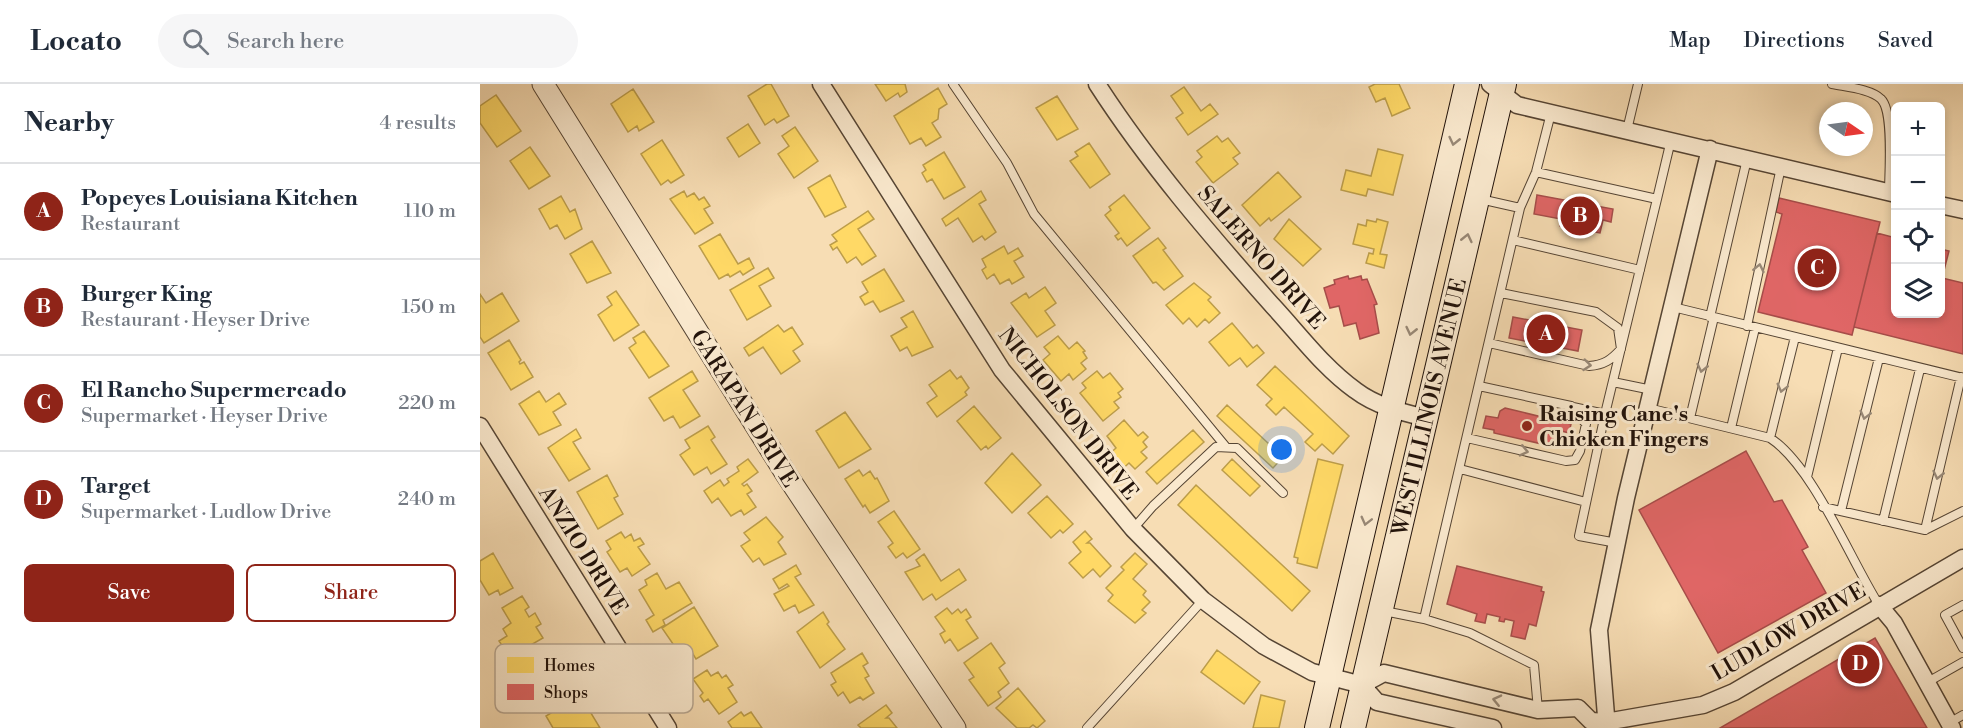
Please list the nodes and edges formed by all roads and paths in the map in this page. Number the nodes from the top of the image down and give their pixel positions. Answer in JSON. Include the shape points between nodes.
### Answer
{"nodes":[{"id":1,"x":543,"y":84,"type":"edge"},
{"id":2,"x":821,"y":84,"type":"edge"},
{"id":3,"x":953,"y":84,"type":"edge"},
{"id":4,"x":1098,"y":84,"type":"edge"},
{"id":5,"x":1467,"y":84,"type":"edge"},
{"id":6,"x":1638,"y":84,"type":"edge"},
{"id":7,"x":1832,"y":84,"type":"edge"},
{"id":8,"x":1498,"y":87,"type":"edge"},
{"id":9,"x":1551,"y":113,"type":"junction"},
{"id":10,"x":1627,"y":130,"type":"junction"},
{"id":11,"x":1671,"y":140,"type":"junction"},
{"id":12,"x":1710,"y":149,"type":"junction"},
{"id":13,"x":1747,"y":158,"type":"junction"},
{"id":14,"x":1781,"y":166,"type":"junction"},
{"id":15,"x":1536,"y":172,"type":"junction"},
{"id":16,"x":1891,"y":174,"type":"edge"},
{"id":17,"x":1891,"y":193,"type":"edge"},
{"id":18,"x":1477,"y":198,"type":"junction"},
{"id":19,"x":1657,"y":199,"type":"junction"},
{"id":20,"x":1945,"y":206,"type":"edge"},
{"id":21,"x":1520,"y":208,"type":"junction"},
{"id":22,"x":1963,"y":210,"type":"edge"},
{"id":23,"x":1514,"y":240,"type":"junction"},
{"id":24,"x":1640,"y":270,"type":"junction"},
{"id":25,"x":1501,"y":293,"type":"junction"},
{"id":26,"x":1673,"y":307,"type":"junction"},
{"id":27,"x":1712,"y":317,"type":"junction"},
{"id":28,"x":1751,"y":327,"type":"junction"},
{"id":29,"x":1795,"y":338,"type":"junction"},
{"id":30,"x":1490,"y":343,"type":"junction"},
{"id":31,"x":1838,"y":348,"type":"junction"},
{"id":32,"x":1621,"y":349,"type":"junction"},
{"id":33,"x":1879,"y":358,"type":"junction"},
{"id":34,"x":1920,"y":369,"type":"junction"},
{"id":35,"x":1962,"y":378,"type":"edge"},
{"id":36,"x":1613,"y":382,"type":"junction"},
{"id":37,"x":1479,"y":386,"type":"junction"},
{"id":38,"x":1652,"y":390,"type":"junction"},
{"id":39,"x":1571,"y":406,"type":"junction"},
{"id":40,"x":1648,"y":408,"type":"junction"},
{"id":41,"x":1393,"y":409,"type":"junction"},
{"id":42,"x":1605,"y":414,"type":"junction"},
{"id":43,"x":1426,"y":418,"type":"junction"},
{"id":44,"x":1690,"y":418,"type":"junction"},
{"id":45,"x":480,"y":426,"type":"edge"},
{"id":46,"x":1731,"y":428,"type":"junction"},
{"id":47,"x":1467,"y":438,"type":"junction"},
{"id":48,"x":1770,"y":438,"type":"junction"},
{"id":49,"x":1226,"y":447,"type":"junction"},
{"id":50,"x":1460,"y":469,"type":"junction"},
{"id":51,"x":1807,"y":477,"type":"junction"},
{"id":52,"x":1284,"y":493,"type":"dead end"},
{"id":53,"x":1586,"y":502,"type":"junction"},
{"id":54,"x":1823,"y":507,"type":"junction"},
{"id":55,"x":1841,"y":511,"type":"junction"},
{"id":56,"x":1963,"y":511,"type":"edge"},
{"id":57,"x":1883,"y":521,"type":"junction"},
{"id":58,"x":1133,"y":529,"type":"junction"},
{"id":59,"x":1925,"y":530,"type":"junction"},
{"id":60,"x":1617,"y":543,"type":"junction"},
{"id":61,"x":1963,"y":558,"type":"edge"},
{"id":62,"x":1203,"y":600,"type":"junction"},
{"id":63,"x":1879,"y":605,"type":"junction"},
{"id":64,"x":1963,"y":605,"type":"edge"},
{"id":65,"x":1381,"y":610,"type":"junction"},
{"id":66,"x":1425,"y":619,"type":"junction"},
{"id":67,"x":616,"y":644,"type":"edge"},
{"id":68,"x":1963,"y":648,"type":"edge"},
{"id":69,"x":1963,"y":662,"type":"edge"},
{"id":70,"x":1329,"y":677,"type":"junction"},
{"id":71,"x":1926,"y":683,"type":"junction"},
{"id":72,"x":1362,"y":685,"type":"junction"},
{"id":73,"x":1538,"y":710,"type":"junction"},
{"id":74,"x":659,"y":713,"type":"edge"},
{"id":75,"x":1955,"y":722,"type":"edge"},
{"id":76,"x":1597,"y":725,"type":"edge"},
{"id":77,"x":668,"y":728,"type":"edge"},
{"id":78,"x":955,"y":728,"type":"edge"},
{"id":79,"x":1087,"y":728,"type":"edge"},
{"id":80,"x":1317,"y":728,"type":"edge"},
{"id":81,"x":1353,"y":728,"type":"edge"},
{"id":82,"x":1493,"y":728,"type":"edge"}],
"edges":[{"from":1,"to":78,"type":"street","name":"GARAPAN DRIVE","via":[[786,474]]},
{"from":2,"to":58,"type":"street","name":"NICHOLSON DRIVE","via":[[1002,370]]},
{"from":3,"to":49,"type":"lane","via":[[1006,163],[1034,214]]},
{"from":4,"to":41,"type":"street","name":"SALERNO DRIVE","via":[[1158,169],[1227,254],[1330,369],[1356,391]]},
{"from":5,"to":41,"type":"main road","name":"WEST ILLINOIS AVENUE","one_way":true},
{"from":6,"to":10,"type":"lane"},
{"from":7,"to":16,"type":"lane","via":[[1866,92],[1884,102]]},
{"from":8,"to":9,"type":"street","via":[[1517,105]]},
{"from":8,"to":18,"type":"main road","name":"WEST ILLINOIS AVENUE"},
{"from":9,"to":10,"type":"street"},
{"from":9,"to":15,"type":"lane"},
{"from":10,"to":11,"type":"street"},
{"from":11,"to":12,"type":"street"},
{"from":11,"to":19,"type":"lane"},
{"from":12,"to":13,"type":"street"},
{"from":12,"to":26,"type":"street"},
{"from":13,"to":14,"type":"street"},
{"from":13,"to":27,"type":"lane"},
{"from":14,"to":17,"type":"street"},
{"from":28,"to":14,"type":"lane","one_way":true},
{"from":15,"to":19,"type":"lane"},
{"from":15,"to":21,"type":"lane"},
{"from":18,"to":21,"type":"lane"},
{"from":43,"to":18,"type":"main road","name":"WEST ILLINOIS AVENUE","one_way":true},
{"from":19,"to":24,"type":"lane"},
{"from":20,"to":22,"type":"street"},
{"from":21,"to":23,"type":"lane"},
{"from":23,"to":24,"type":"lane"},
{"from":23,"to":25,"type":"lane"},
{"from":24,"to":32,"type":"lane"},
{"from":25,"to":30,"type":"lane"},
{"from":25,"to":32,"type":"lane","via":[[1609,318],[1618,328]]},
{"from":26,"to":27,"type":"lane"},
{"from":26,"to":38,"type":"street"},
{"from":27,"to":28,"type":"lane"},
{"from":27,"to":44,"type":"lane","one_way":true},
{"from":28,"to":29,"type":"lane"},
{"from":28,"to":46,"type":"lane"},
{"from":29,"to":31,"type":"lane"},
{"from":29,"to":48,"type":"lane","one_way":true},
{"from":30,"to":32,"type":"lane","one_way":true,"via":[[1589,366],[1610,361]]},
{"from":30,"to":37,"type":"lane"},
{"from":31,"to":33,"type":"lane"},
{"from":31,"to":51,"type":"lane"},
{"from":32,"to":36,"type":"lane"},
{"from":33,"to":34,"type":"lane"},
{"from":33,"to":55,"type":"lane","one_way":true},
{"from":34,"to":35,"type":"lane"},
{"from":34,"to":57,"type":"lane"},
{"from":35,"to":59,"type":"lane","one_way":true},
{"from":36,"to":38,"type":"lane"},
{"from":36,"to":42,"type":"lane"},
{"from":37,"to":39,"type":"lane"},
{"from":37,"to":47,"type":"lane"},
{"from":38,"to":40,"type":"street"},
{"from":39,"to":42,"type":"lane"},
{"from":47,"to":39,"type":"lane","one_way":true,"via":[[1575,460],[1586,424]]},
{"from":40,"to":44,"type":"lane"},
{"from":40,"to":60,"type":"street"},
{"from":41,"to":43,"type":"street","name":"SALERNO DRIVE"},
{"from":41,"to":70,"type":"main road","name":"WEST ILLINOIS AVENUE","one_way":true},
{"from":42,"to":53,"type":"lane"},
{"from":43,"to":65,"type":"main road","name":"WEST ILLINOIS AVENUE"},
{"from":44,"to":46,"type":"lane"},
{"from":45,"to":67,"type":"street","name":"ANZIO DRIVE"},
{"from":46,"to":48,"type":"lane"},
{"from":47,"to":50,"type":"lane"},
{"from":48,"to":51,"type":"lane","via":[[1784,447]]},
{"from":49,"to":52,"type":"lane","via":[[1238,448]]},
{"from":49,"to":58,"type":"lane","via":[[1216,447]]},
{"from":50,"to":53,"type":"lane"},
{"from":50,"to":66,"type":"lane"},
{"from":51,"to":54,"type":"lane"},
{"from":53,"to":60,"type":"lane","via":[[1579,536]]},
{"from":54,"to":55,"type":"lane"},
{"from":54,"to":63,"type":"lane"},
{"from":55,"to":57,"type":"lane"},
{"from":56,"to":59,"type":"lane"},
{"from":57,"to":59,"type":"lane"},
{"from":58,"to":62,"type":"street","name":"NICHOLSON DRIVE"},
{"from":60,"to":76,"type":"street","via":[[1599,630]]},
{"from":61,"to":63,"type":"street","name":"LUDLOW DRIVE"},
{"from":62,"to":70,"type":"street","name":"NICHOLSON DRIVE","via":[[1264,646]]},
{"from":62,"to":79,"type":"lane"},
{"from":63,"to":71,"type":"street","via":[[1894,623]]},
{"from":63,"to":76,"type":"street","name":"LUDLOW DRIVE","via":[[1734,692],[1703,705]]},
{"from":64,"to":68,"type":"lane","via":[[1945,615]]},
{"from":65,"to":66,"type":"lane"},
{"from":65,"to":72,"type":"main road","name":"WEST ILLINOIS AVENUE"},
{"from":66,"to":73,"type":"lane","via":[[1470,633],[1534,665]]},
{"from":69,"to":71,"type":"lane"},
{"from":70,"to":72,"type":"street","name":"NICHOLSON DRIVE"},
{"from":70,"to":80,"type":"main road","name":"WEST ILLINOIS AVENUE"},
{"from":71,"to":75,"type":"street"},
{"from":73,"to":72,"type":"street","one_way":true,"via":[[1384,673]]},
{"from":72,"to":81,"type":"main road","name":"WEST ILLINOIS AVENUE"},
{"from":72,"to":82,"type":"street","via":[[1377,702]]},
{"from":73,"to":76,"type":"street","via":[[1578,708]]},
{"from":74,"to":77,"type":"street","name":"ANZIO DRIVE"}]}
